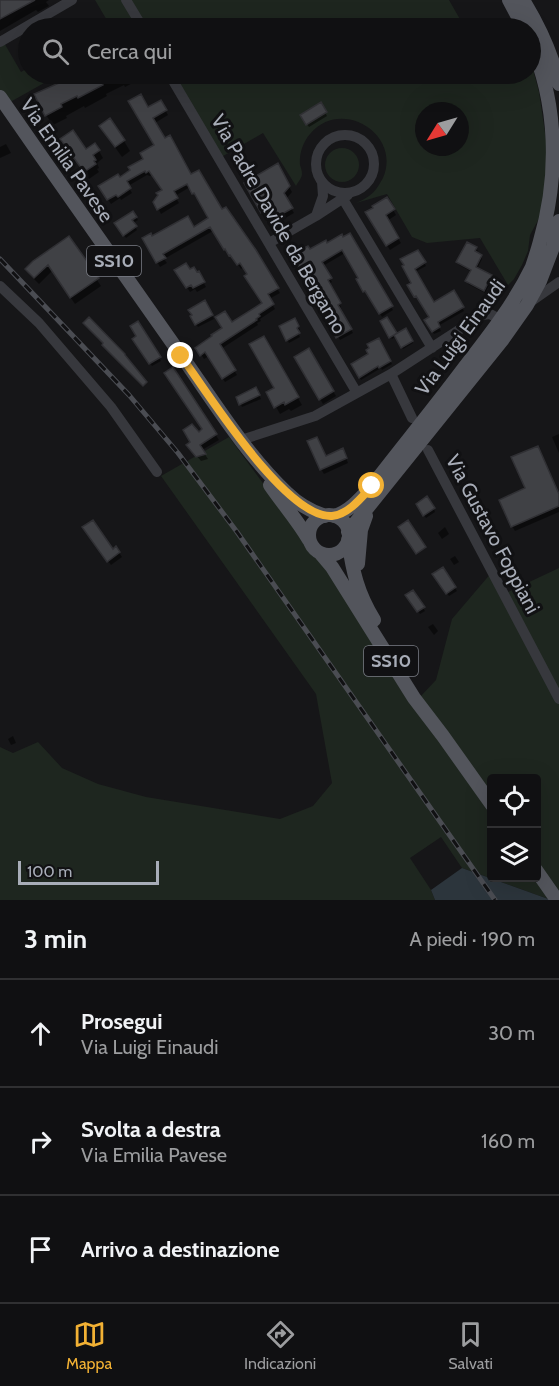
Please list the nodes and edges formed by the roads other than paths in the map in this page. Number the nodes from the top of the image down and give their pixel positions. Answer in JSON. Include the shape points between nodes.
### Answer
{"nodes":[{"id":1,"x":126,"y":0,"type":"edge"},
{"id":2,"x":509,"y":0,"type":"edge"},
{"id":3,"x":523,"y":0,"type":"edge"},
{"id":4,"x":70,"y":1,"type":"edge"},
{"id":5,"x":41,"y":18,"type":"edge"},
{"id":6,"x":137,"y":18,"type":"edge"},
{"id":7,"x":519,"y":18,"type":"edge"},
{"id":8,"x":533,"y":18,"type":"edge"},
{"id":9,"x":18,"y":31,"type":"edge"},
{"id":10,"x":541,"y":33,"type":"edge"},
{"id":11,"x":0,"y":42,"type":"edge"},
{"id":12,"x":541,"y":70,"type":"edge"},
{"id":13,"x":175,"y":84,"type":"edge"},
{"id":14,"x":559,"y":84,"type":"edge"},
{"id":15,"x":0,"y":97,"type":"edge"},
{"id":16,"x":322,"y":182,"type":"junction"},
{"id":17,"x":354,"y":191,"type":"junction"},
{"id":18,"x":343,"y":199,"type":"junction"},
{"id":19,"x":316,"y":216,"type":"junction"},
{"id":20,"x":559,"y":221,"type":"edge"},
{"id":21,"x":269,"y":243,"type":"junction"},
{"id":22,"x":557,"y":248,"type":"edge"},
{"id":23,"x":559,"y":282,"type":"edge"},
{"id":24,"x":0,"y":285,"type":"edge"},
{"id":25,"x":527,"y":305,"type":"junction"},
{"id":26,"x":501,"y":320,"type":"junction"},
{"id":27,"x":432,"y":348,"type":"junction"},
{"id":28,"x":391,"y":374,"type":"junction"},
{"id":29,"x":357,"y":393,"type":"junction"},
{"id":30,"x":412,"y":418,"type":"dead end"},
{"id":31,"x":245,"y":445,"type":"junction"},
{"id":32,"x":428,"y":450,"type":"dead end"},
{"id":33,"x":157,"y":472,"type":"dead end"},
{"id":34,"x":368,"y":508,"type":"junction"},
{"id":35,"x":329,"y":516,"type":"junction"},
{"id":36,"x":348,"y":536,"type":"junction"},
{"id":37,"x":310,"y":542,"type":"junction"},
{"id":38,"x":321,"y":554,"type":"junction"},
{"id":39,"x":371,"y":615,"type":"junction"},
{"id":40,"x":559,"y":699,"type":"edge"},
{"id":41,"x":442,"y":735,"type":"junction"},
{"id":42,"x":487,"y":799,"type":"edge"},
{"id":43,"x":541,"y":876,"type":"edge"},
{"id":44,"x":557,"y":900,"type":"edge"}],
"edges":[{"from":1,"to":6,"type":"street"},
{"from":2,"to":7,"type":"main road"},
{"from":3,"to":8,"type":"main road"},
{"from":4,"to":5,"type":"street"},
{"from":9,"to":11,"type":"street"},
{"from":10,"to":14,"type":"main road"},
{"from":12,"to":26,"type":"main road","name":"Via Luigi Einaudi","via":[[554,151],[547,220],[533,264]]},
{"from":13,"to":21,"type":"street","name":"Via Padre Davide da Bergamo"},
{"from":15,"to":31,"type":"main road","name":"Via Emilia Pavese","number":"SS10"},
{"from":16,"to":17,"type":"street","via":[[337,192]]},
{"from":16,"to":17,"type":"street","via":[[316,164],[322,146],[339,135],[349,135],[366,144],[374,161],[369,180]]},
{"from":16,"to":19,"type":"street","via":[[323,196]]},
{"from":17,"to":18,"type":"street"},
{"from":18,"to":19,"type":"street"},
{"from":18,"to":27,"type":"street"},
{"from":19,"to":21,"type":"street"},
{"from":20,"to":22,"type":"main road","name":"Via Luigi Einaudi"},
{"from":21,"to":29,"type":"street","name":"Via Padre Davide da Bergamo"},
{"from":22,"to":25,"type":"main road","name":"Via Luigi Einaudi"},
{"from":23,"to":25,"type":"street"},
{"from":24,"to":33,"type":"street","via":[[39,323],[111,406]]},
{"from":25,"to":34,"type":"main road","name":"Via Luigi Einaudi"},
{"from":26,"to":27,"type":"street","via":[[490,314],[482,315]]},
{"from":26,"to":35,"type":"main road","name":"Via Luigi Einaudi","via":[[372,486],[340,514]]},
{"from":27,"to":28,"type":"street"},
{"from":28,"to":29,"type":"street"},
{"from":28,"to":30,"type":"street"},
{"from":29,"to":31,"type":"street","via":[[315,416]]},
{"from":31,"to":35,"type":"main road","name":"Via Emilia Pavese","number":"SS10","via":[[300,504]]},
{"from":31,"to":37,"type":"main road","name":"Via Emilia Pavese","number":"SS10"},
{"from":32,"to":40,"type":"street","name":"Via Gustavo Foppiani"},
{"from":34,"to":36,"type":"main road","name":"Via Luigi Einaudi"},
{"from":34,"to":39,"type":"main road","via":[[361,530],[358,565]]},
{"from":35,"to":36,"type":"main road","number":"SS10","via":[[343,522]]},
{"from":35,"to":37,"type":"main road","via":[[312,525]]},
{"from":36,"to":38,"type":"main road","via":[[346,546],[338,553]]},
{"from":36,"to":39,"type":"main road","number":"SS10","via":[[355,580]]},
{"from":37,"to":38,"type":"main road","number":"SS10"},
{"from":38,"to":41,"type":"main road","number":"SS10"},
{"from":39,"to":41,"type":"main road","number":"SS10"},
{"from":41,"to":42,"type":"main road","number":"SS10"},
{"from":43,"to":44,"type":"main road"}]}
